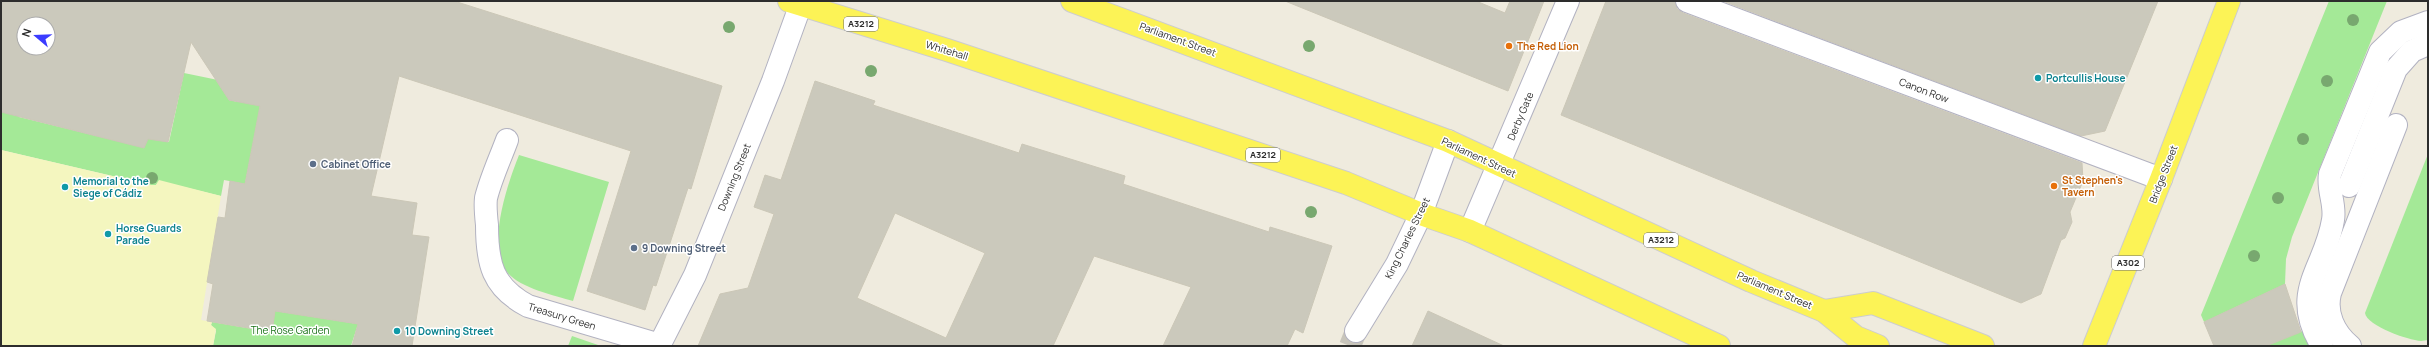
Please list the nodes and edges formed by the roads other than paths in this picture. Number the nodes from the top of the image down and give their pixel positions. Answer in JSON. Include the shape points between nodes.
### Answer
{"nodes":[{"id":1,"x":1072,"y":1,"type":"edge"},
{"id":2,"x":1568,"y":1,"type":"edge"},
{"id":3,"x":1687,"y":1,"type":"edge"},
{"id":4,"x":2229,"y":1,"type":"edge"},
{"id":5,"x":797,"y":2,"type":"edge"},
{"id":6,"x":2428,"y":22,"type":"edge"},
{"id":7,"x":2428,"y":44,"type":"edge"},
{"id":8,"x":2396,"y":125,"type":"dead end"},
{"id":9,"x":507,"y":140,"type":"dead end"},
{"id":10,"x":1448,"y":141,"type":"junction"},
{"id":11,"x":1499,"y":166,"type":"junction"},
{"id":12,"x":2161,"y":180,"type":"junction"},
{"id":13,"x":2349,"y":186,"type":"dead end"},
{"id":14,"x":1421,"y":214,"type":"junction"},
{"id":15,"x":1470,"y":231,"type":"junction"},
{"id":16,"x":1824,"y":311,"type":"junction"},
{"id":17,"x":1356,"y":331,"type":"tunnel mouth"},
{"id":18,"x":660,"y":346,"type":"edge"},
{"id":19,"x":1719,"y":346,"type":"edge"},
{"id":20,"x":1878,"y":346,"type":"edge"},
{"id":21,"x":1983,"y":346,"type":"edge"},
{"id":22,"x":2094,"y":346,"type":"edge"},
{"id":23,"x":2322,"y":346,"type":"edge"},
{"id":24,"x":2350,"y":346,"type":"edge"}],
"edges":[{"from":1,"to":10,"type":"main road","name":"Parliament Street","number":"A3212"},
{"from":2,"to":11,"type":"street","name":"Derby Gate"},
{"from":3,"to":12,"type":"street","name":"Canon Row"},
{"from":4,"to":12,"type":"main road","name":"Bridge Street","number":"A302"},
{"from":5,"to":14,"type":"main road","name":"Whitehall","number":"A3212","via":[[1346,183]]},
{"from":5,"to":18,"type":"street","name":"Downing Street","via":[[773,81],[695,275]]},
{"from":6,"to":23,"type":"street","via":[[2401,32],[2380,52],[2330,174],[2333,224],[2312,279],[2308,302],[2310,318]]},
{"from":7,"to":13,"type":"street","via":[[2412,51],[2396,69]]},
{"from":8,"to":24,"type":"street","via":[[2330,293],[2328,305],[2331,319],[2337,332]]},
{"from":9,"to":18,"type":"street","name":"Treasury Green","via":[[486,199],[490,263],[498,282],[510,297],[528,306]]},
{"from":10,"to":11,"type":"main road","name":"Parliament Street","number":"A3212"},
{"from":10,"to":14,"type":"street","name":"King Charles Street"},
{"from":11,"to":15,"type":"street","name":"Derby Gate"},
{"from":11,"to":16,"type":"main road","name":"Parliament Street","number":"A3212","via":[[1744,278]]},
{"from":12,"to":22,"type":"main road","name":"Bridge Street","number":"A302"},
{"from":14,"to":15,"type":"main road","number":"A3212"},
{"from":14,"to":17,"type":"street","name":"King Charles Street","via":[[1397,264]]},
{"from":15,"to":19,"type":"main road","number":"A3212"},
{"from":16,"to":20,"type":"main road","name":"Parliament Street","number":"A3212","via":[[1856,337]]},
{"from":16,"to":21,"type":"main road","name":"Parliament Street","via":[[1873,303]]}]}
